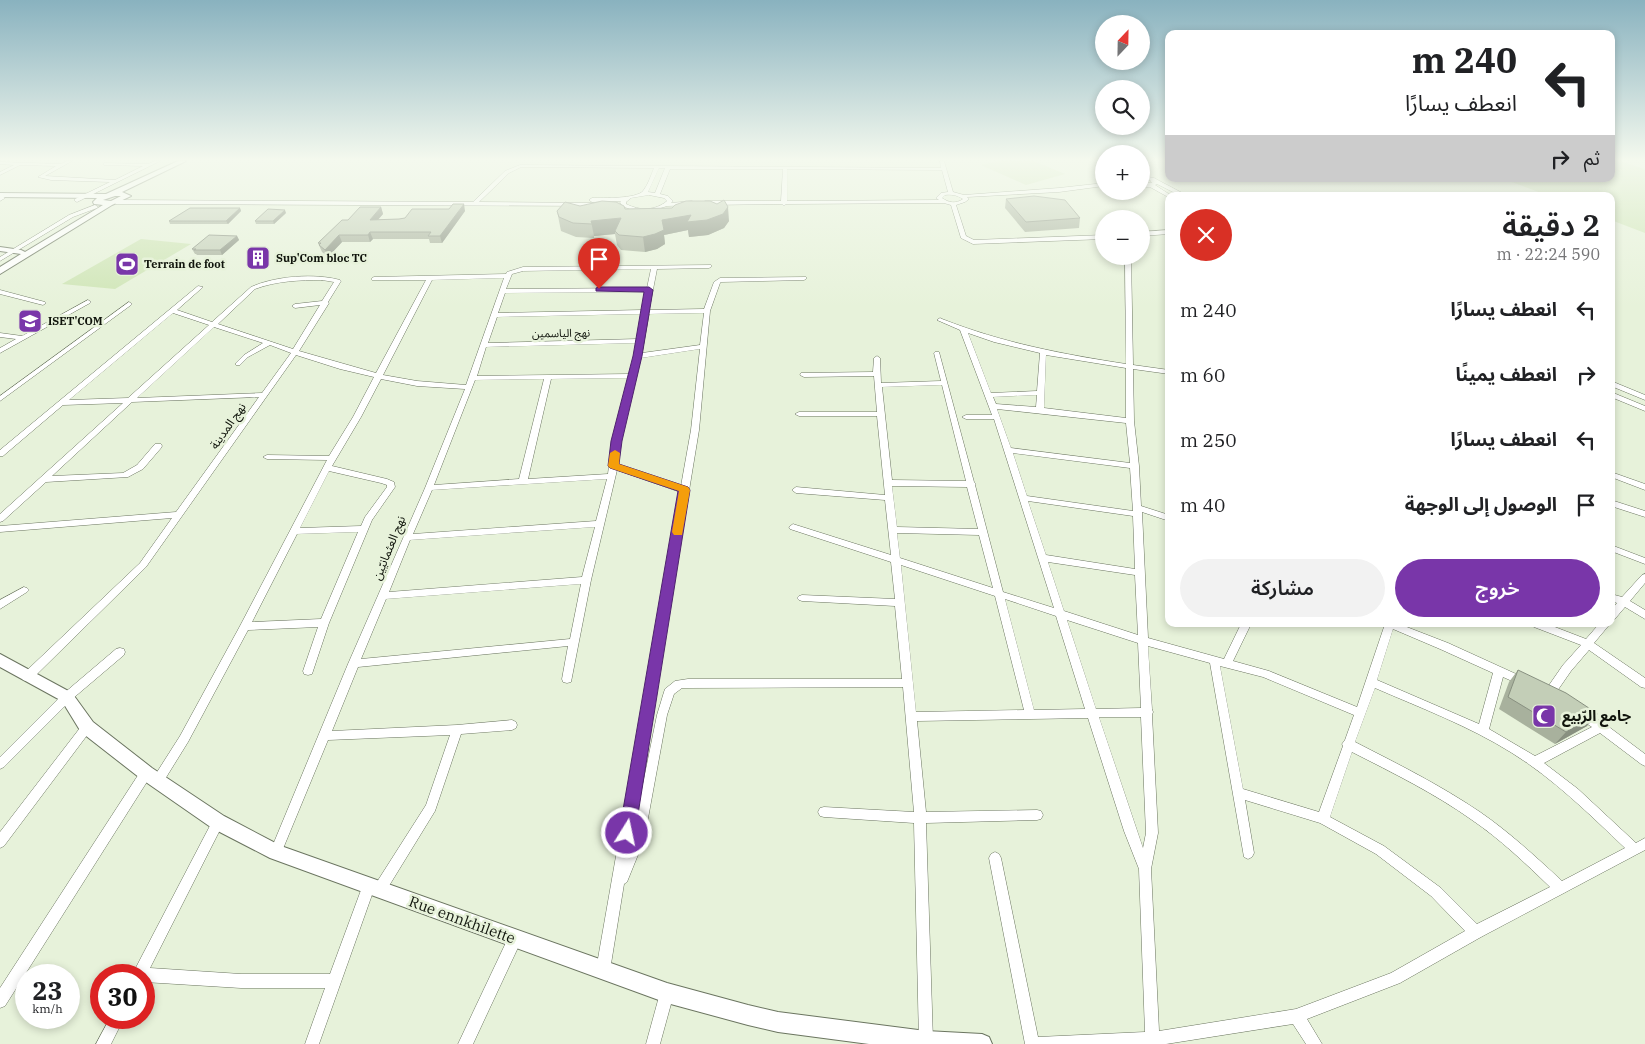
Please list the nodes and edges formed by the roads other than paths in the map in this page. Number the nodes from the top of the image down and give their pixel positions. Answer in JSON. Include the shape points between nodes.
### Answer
{"nodes":[{"id":1,"x":87,"y":210,"type":"edge"},
{"id":2,"x":94,"y":210,"type":"edge"},
{"id":3,"x":634,"y":210,"type":"edge"},
{"id":4,"x":652,"y":210,"type":"edge"},
{"id":5,"x":955,"y":210,"type":"edge"},
{"id":6,"x":1165,"y":232,"type":"edge"},
{"id":7,"x":1150,"y":233,"type":"edge"},
{"id":8,"x":1095,"y":237,"type":"edge"},
{"id":9,"x":10,"y":252,"type":"edge"},
{"id":10,"x":0,"y":259,"type":"edge"},
{"id":11,"x":0,"y":265,"type":"edge"},
{"id":12,"x":1128,"y":265,"type":"edge"},
{"id":13,"x":709,"y":266,"type":"dead end"},
{"id":14,"x":654,"y":267,"type":"junction"},
{"id":15,"x":0,"y":271,"type":"edge"},
{"id":16,"x":508,"y":276,"type":"junction"},
{"id":17,"x":804,"y":278,"type":"dead end"},
{"id":18,"x":374,"y":279,"type":"dead end"},
{"id":19,"x":429,"y":279,"type":"junction"},
{"id":20,"x":200,"y":287,"type":"dead end"},
{"id":21,"x":504,"y":290,"type":"junction"},
{"id":22,"x":649,"y":290,"type":"junction"},
{"id":23,"x":0,"y":292,"type":"edge"},
{"id":24,"x":43,"y":302,"type":"dead end"},
{"id":25,"x":88,"y":302,"type":"dead end"},
{"id":26,"x":326,"y":303,"type":"junction"},
{"id":27,"x":129,"y":304,"type":"dead end"},
{"id":28,"x":296,"y":306,"type":"dead end"},
{"id":29,"x":171,"y":310,"type":"junction"},
{"id":30,"x":707,"y":311,"type":"junction"},
{"id":31,"x":645,"y":312,"type":"junction"},
{"id":32,"x":495,"y":315,"type":"junction"},
{"id":33,"x":940,"y":320,"type":"dead end"},
{"id":34,"x":212,"y":324,"type":"junction"},
{"id":35,"x":963,"y":330,"type":"junction"},
{"id":36,"x":0,"y":335,"type":"edge"},
{"id":37,"x":24,"y":338,"type":"junction"},
{"id":38,"x":639,"y":341,"type":"junction"},
{"id":39,"x":269,"y":343,"type":"junction"},
{"id":40,"x":484,"y":345,"type":"junction"},
{"id":41,"x":704,"y":346,"type":"junction"},
{"id":42,"x":0,"y":351,"type":"edge"},
{"id":43,"x":295,"y":352,"type":"junction"},
{"id":44,"x":937,"y":353,"type":"dead end"},
{"id":45,"x":1044,"y":353,"type":"junction"},
{"id":46,"x":638,"y":356,"type":"junction"},
{"id":47,"x":877,"y":358,"type":"dead end"},
{"id":48,"x":238,"y":364,"type":"dead end"},
{"id":49,"x":1130,"y":366,"type":"junction"},
{"id":50,"x":1165,"y":371,"type":"edge"},
{"id":51,"x":877,"y":374,"type":"junction"},
{"id":52,"x":804,"y":375,"type":"dead end"},
{"id":53,"x":631,"y":376,"type":"junction"},
{"id":54,"x":378,"y":377,"type":"junction"},
{"id":55,"x":548,"y":377,"type":"junction"},
{"id":56,"x":470,"y":383,"type":"junction"},
{"id":57,"x":945,"y":383,"type":"junction"},
{"id":58,"x":878,"y":385,"type":"junction"},
{"id":59,"x":1615,"y":385,"type":"edge"},
{"id":60,"x":1040,"y":393,"type":"junction"},
{"id":61,"x":263,"y":395,"type":"junction"},
{"id":62,"x":989,"y":395,"type":"junction"},
{"id":63,"x":1615,"y":396,"type":"edge"},
{"id":64,"x":1645,"y":398,"type":"edge"},
{"id":65,"x":0,"y":399,"type":"edge"},
{"id":66,"x":127,"y":401,"type":"junction"},
{"id":67,"x":60,"y":403,"type":"junction"},
{"id":68,"x":993,"y":406,"type":"junction"},
{"id":69,"x":1645,"y":408,"type":"edge"},
{"id":70,"x":1040,"y":410,"type":"junction"},
{"id":71,"x":799,"y":414,"type":"dead end"},
{"id":72,"x":881,"y":414,"type":"junction"},
{"id":73,"x":997,"y":416,"type":"junction"},
{"id":74,"x":966,"y":417,"type":"dead end"},
{"id":75,"x":1130,"y":421,"type":"junction"},
{"id":76,"x":158,"y":446,"type":"dead end"},
{"id":77,"x":1007,"y":450,"type":"junction"},
{"id":78,"x":0,"y":454,"type":"edge"},
{"id":79,"x":267,"y":457,"type":"dead end"},
{"id":80,"x":332,"y":458,"type":"junction"},
{"id":81,"x":614,"y":466,"type":"junction"},
{"id":82,"x":1135,"y":466,"type":"junction"},
{"id":83,"x":328,"y":468,"type":"junction"},
{"id":84,"x":612,"y":476,"type":"junction"},
{"id":85,"x":1615,"y":476,"type":"edge"},
{"id":86,"x":44,"y":478,"type":"junction"},
{"id":87,"x":523,"y":482,"type":"junction"},
{"id":88,"x":888,"y":483,"type":"junction"},
{"id":89,"x":972,"y":484,"type":"junction"},
{"id":90,"x":1645,"y":487,"type":"edge"},
{"id":91,"x":429,"y":488,"type":"junction"},
{"id":92,"x":684,"y":490,"type":"junction"},
{"id":93,"x":796,"y":490,"type":"dead end"},
{"id":94,"x":890,"y":498,"type":"junction"},
{"id":95,"x":1023,"y":498,"type":"junction"},
{"id":96,"x":1615,"y":504,"type":"edge"},
{"id":97,"x":1137,"y":511,"type":"junction"},
{"id":98,"x":1645,"y":514,"type":"edge"},
{"id":99,"x":178,"y":515,"type":"junction"},
{"id":100,"x":1165,"y":517,"type":"edge"},
{"id":101,"x":0,"y":518,"type":"edge"},
{"id":102,"x":600,"y":524,"type":"junction"},
{"id":103,"x":793,"y":527,"type":"dead end"},
{"id":104,"x":0,"y":529,"type":"edge"},
{"id":105,"x":364,"y":529,"type":"junction"},
{"id":106,"x":893,"y":530,"type":"junction"},
{"id":107,"x":295,"y":531,"type":"junction"},
{"id":108,"x":984,"y":532,"type":"junction"},
{"id":109,"x":406,"y":537,"type":"junction"},
{"id":110,"x":1615,"y":550,"type":"edge"},
{"id":111,"x":1043,"y":558,"type":"junction"},
{"id":112,"x":896,"y":560,"type":"junction"},
{"id":113,"x":1645,"y":561,"type":"edge"},
{"id":114,"x":1141,"y":573,"type":"junction"},
{"id":115,"x":1645,"y":577,"type":"edge"},
{"id":116,"x":586,"y":580,"type":"junction"},
{"id":117,"x":24,"y":590,"type":"dead end"},
{"id":118,"x":1001,"y":595,"type":"junction"},
{"id":119,"x":383,"y":596,"type":"junction"},
{"id":120,"x":802,"y":598,"type":"dead end"},
{"id":121,"x":1615,"y":598,"type":"edge"},
{"id":122,"x":1625,"y":602,"type":"junction"},
{"id":123,"x":900,"y":603,"type":"junction"},
{"id":124,"x":0,"y":606,"type":"edge"},
{"id":125,"x":1615,"y":613,"type":"edge"},
{"id":126,"x":1062,"y":615,"type":"junction"},
{"id":127,"x":1645,"y":615,"type":"edge"},
{"id":128,"x":324,"y":623,"type":"junction"},
{"id":129,"x":245,"y":626,"type":"junction"},
{"id":130,"x":1244,"y":627,"type":"edge"},
{"id":131,"x":1389,"y":627,"type":"edge"},
{"id":132,"x":1397,"y":627,"type":"edge"},
{"id":133,"x":1544,"y":627,"type":"edge"},
{"id":134,"x":1602,"y":627,"type":"edge"},
{"id":135,"x":1144,"y":641,"type":"junction"},
{"id":136,"x":573,"y":642,"type":"junction"},
{"id":137,"x":1587,"y":644,"type":"junction"},
{"id":138,"x":120,"y":652,"type":"dead end"},
{"id":139,"x":1214,"y":659,"type":"junction"},
{"id":140,"x":0,"y":660,"type":"edge"},
{"id":141,"x":1227,"y":662,"type":"junction"},
{"id":142,"x":353,"y":664,"type":"junction"},
{"id":143,"x":308,"y":671,"type":"dead end"},
{"id":144,"x":1499,"y":671,"type":"junction"},
{"id":145,"x":27,"y":677,"type":"junction"},
{"id":146,"x":567,"y":679,"type":"dead end"},
{"id":147,"x":1372,"y":682,"type":"junction"},
{"id":148,"x":908,"y":683,"type":"junction"},
{"id":149,"x":1645,"y":684,"type":"edge"},
{"id":150,"x":67,"y":697,"type":"junction"},
{"id":151,"x":1571,"y":708,"type":"edge"},
{"id":152,"x":1148,"y":712,"type":"junction"},
{"id":153,"x":1360,"y":713,"type":"junction"},
{"id":154,"x":1030,"y":714,"type":"junction"},
{"id":155,"x":1093,"y":714,"type":"junction"},
{"id":156,"x":911,"y":717,"type":"junction"},
{"id":157,"x":512,"y":725,"type":"dead end"},
{"id":158,"x":87,"y":727,"type":"junction"},
{"id":159,"x":1601,"y":727,"type":"junction"},
{"id":160,"x":457,"y":730,"type":"junction"},
{"id":161,"x":1483,"y":730,"type":"junction"},
{"id":162,"x":324,"y":736,"type":"junction"},
{"id":163,"x":1348,"y":744,"type":"junction"},
{"id":164,"x":1645,"y":761,"type":"edge"},
{"id":165,"x":1535,"y":762,"type":"junction"},
{"id":166,"x":0,"y":764,"type":"edge"},
{"id":167,"x":152,"y":776,"type":"junction"},
{"id":168,"x":1238,"y":793,"type":"junction"},
{"id":169,"x":824,"y":812,"type":"dead end"},
{"id":170,"x":1037,"y":815,"type":"dead end"},
{"id":171,"x":920,"y":818,"type":"junction"},
{"id":172,"x":1323,"y":819,"type":"junction"},
{"id":173,"x":218,"y":822,"type":"junction"},
{"id":174,"x":0,"y":842,"type":"edge"},
{"id":175,"x":1640,"y":847,"type":"edge"},
{"id":176,"x":276,"y":852,"type":"junction"},
{"id":177,"x":1248,"y":853,"type":"dead end"},
{"id":178,"x":995,"y":858,"type":"dead end"},
{"id":179,"x":1145,"y":869,"type":"junction"},
{"id":180,"x":374,"y":888,"type":"junction"},
{"id":181,"x":1560,"y":888,"type":"junction"},
{"id":182,"x":617,"y":892,"type":"junction"},
{"id":183,"x":1476,"y":932,"type":"junction"},
{"id":184,"x":515,"y":939,"type":"junction"},
{"id":185,"x":145,"y":964,"type":"edge"},
{"id":186,"x":604,"y":970,"type":"junction"},
{"id":187,"x":155,"y":976,"type":"edge"},
{"id":188,"x":335,"y":980,"type":"junction"},
{"id":189,"x":668,"y":993,"type":"junction"},
{"id":190,"x":0,"y":1001,"type":"edge"},
{"id":191,"x":1296,"y":1016,"type":"junction"},
{"id":192,"x":111,"y":1029,"type":"edge"},
{"id":193,"x":1152,"y":1039,"type":"junction"},
{"id":194,"x":926,"y":1041,"type":"junction"},
{"id":195,"x":103,"y":1044,"type":"edge"},
{"id":196,"x":312,"y":1044,"type":"edge"},
{"id":197,"x":465,"y":1044,"type":"edge"},
{"id":198,"x":653,"y":1044,"type":"edge"},
{"id":199,"x":982,"y":1044,"type":"edge"},
{"id":200,"x":1034,"y":1044,"type":"edge"},
{"id":201,"x":1315,"y":1044,"type":"edge"}],
"edges":[{"from":1,"to":9,"type":"street"},
{"from":2,"to":15,"type":"street"},
{"from":3,"to":4,"type":"street"},
{"from":5,"to":8,"type":"street","via":[[963,237],[973,242]]},
{"from":6,"to":7,"type":"street"},
{"from":9,"to":10,"type":"street"},
{"from":9,"to":11,"type":"street"},
{"from":12,"to":49,"type":"street"},
{"from":13,"to":14,"type":"street"},
{"from":14,"to":16,"type":"street","via":[[515,270]]},
{"from":14,"to":22,"type":"street"},
{"from":16,"to":19,"type":"street"},
{"from":16,"to":21,"type":"street","name":"نهج العثمانيّين"},
{"from":17,"to":30,"type":"street","via":[[720,280]]},
{"from":18,"to":19,"type":"street"},
{"from":19,"to":54,"type":"street"},
{"from":20,"to":29,"type":"street"},
{"from":21,"to":22,"type":"street"},
{"from":21,"to":32,"type":"street","name":"نهج العثمانيّين"},
{"from":22,"to":31,"type":"street"},
{"from":23,"to":24,"type":"street"},
{"from":25,"to":37,"type":"street"},
{"from":26,"to":28,"type":"street"},
{"from":26,"to":34,"type":"street","name":"نهج المدينة","via":[[337,285],[336,280],[267,282],[253,288]]},
{"from":26,"to":43,"type":"street","name":"نهج المدينة"},
{"from":27,"to":65,"type":"street"},
{"from":29,"to":34,"type":"street"},
{"from":29,"to":67,"type":"street"},
{"from":30,"to":31,"type":"street"},
{"from":30,"to":41,"type":"street"},
{"from":31,"to":32,"type":"street"},
{"from":31,"to":38,"type":"street"},
{"from":32,"to":40,"type":"street","name":"نهج العثمانيّين"},
{"from":33,"to":35,"type":"street"},
{"from":34,"to":39,"type":"street"},
{"from":34,"to":66,"type":"street"},
{"from":35,"to":45,"type":"street"},
{"from":35,"to":62,"type":"street"},
{"from":36,"to":37,"type":"street"},
{"from":37,"to":42,"type":"street"},
{"from":38,"to":40,"type":"street","name":"نهج الياسمين"},
{"from":38,"to":46,"type":"street"},
{"from":39,"to":43,"type":"street"},
{"from":39,"to":48,"type":"street"},
{"from":40,"to":56,"type":"street","name":"نهج العثمانيّين"},
{"from":41,"to":46,"type":"street"},
{"from":41,"to":92,"type":"street","via":[[695,430]]},
{"from":43,"to":54,"type":"street"},
{"from":43,"to":61,"type":"street","name":"نهج المدينة"},
{"from":44,"to":57,"type":"street"},
{"from":45,"to":49,"type":"street"},
{"from":45,"to":60,"type":"street"},
{"from":46,"to":53,"type":"street"},
{"from":47,"to":51,"type":"street"},
{"from":49,"to":50,"type":"street"},
{"from":49,"to":75,"type":"street"},
{"from":51,"to":52,"type":"street"},
{"from":51,"to":58,"type":"street"},
{"from":53,"to":55,"type":"street"},
{"from":53,"to":81,"type":"street","via":[[616,441]]},
{"from":54,"to":56,"type":"street","via":[[428,385]]},
{"from":54,"to":80,"type":"street"},
{"from":55,"to":56,"type":"street"},
{"from":55,"to":87,"type":"street"},
{"from":56,"to":91,"type":"street","name":"نهج العثمانيّين"},
{"from":57,"to":58,"type":"street"},
{"from":57,"to":89,"type":"street"},
{"from":58,"to":72,"type":"street"},
{"from":59,"to":64,"type":"street"},
{"from":60,"to":62,"type":"street"},
{"from":60,"to":70,"type":"street"},
{"from":61,"to":66,"type":"street"},
{"from":61,"to":99,"type":"street","name":"نهج المدينة"},
{"from":62,"to":68,"type":"street"},
{"from":63,"to":69,"type":"street"},
{"from":66,"to":67,"type":"street"},
{"from":66,"to":86,"type":"street"},
{"from":67,"to":78,"type":"street"},
{"from":68,"to":70,"type":"street"},
{"from":68,"to":73,"type":"street"},
{"from":70,"to":75,"type":"street"},
{"from":71,"to":72,"type":"street"},
{"from":72,"to":88,"type":"street"},
{"from":73,"to":74,"type":"street"},
{"from":73,"to":77,"type":"street"},
{"from":75,"to":82,"type":"street"},
{"from":76,"to":86,"type":"street","via":[[136,470],[125,475]]},
{"from":77,"to":82,"type":"street"},
{"from":77,"to":95,"type":"street"},
{"from":79,"to":80,"type":"street"},
{"from":80,"to":83,"type":"street"},
{"from":81,"to":84,"type":"street"},
{"from":81,"to":92,"type":"street"},
{"from":82,"to":97,"type":"street"},
{"from":83,"to":105,"type":"street","via":[[391,484]]},
{"from":83,"to":107,"type":"street"},
{"from":84,"to":87,"type":"street"},
{"from":84,"to":102,"type":"street"},
{"from":85,"to":90,"type":"street"},
{"from":86,"to":101,"type":"street"},
{"from":87,"to":91,"type":"street"},
{"from":88,"to":89,"type":"street"},
{"from":88,"to":94,"type":"street"},
{"from":89,"to":108,"type":"street"},
{"from":91,"to":109,"type":"street","name":"نهج العثمانيّين"},
{"from":92,"to":182,"type":"street"},
{"from":93,"to":94,"type":"street"},
{"from":94,"to":106,"type":"street"},
{"from":95,"to":97,"type":"street"},
{"from":95,"to":111,"type":"street"},
{"from":96,"to":98,"type":"street"},
{"from":97,"to":100,"type":"street"},
{"from":97,"to":114,"type":"street"},
{"from":99,"to":104,"type":"street"},
{"from":99,"to":145,"type":"street","name":"نهج المدينة","via":[[130,580]]},
{"from":102,"to":109,"type":"street"},
{"from":102,"to":116,"type":"street"},
{"from":103,"to":112,"type":"street"},
{"from":105,"to":107,"type":"street"},
{"from":105,"to":128,"type":"street"},
{"from":106,"to":108,"type":"street"},
{"from":106,"to":112,"type":"street"},
{"from":107,"to":129,"type":"street"},
{"from":108,"to":118,"type":"street"},
{"from":109,"to":119,"type":"street","name":"نهج العثمانيّين"},
{"from":110,"to":113,"type":"street"},
{"from":111,"to":114,"type":"street"},
{"from":111,"to":126,"type":"street"},
{"from":112,"to":118,"type":"street"},
{"from":112,"to":123,"type":"street"},
{"from":114,"to":135,"type":"street"},
{"from":115,"to":122,"type":"street"},
{"from":116,"to":119,"type":"street"},
{"from":116,"to":136,"type":"street"},
{"from":117,"to":124,"type":"street"},
{"from":118,"to":126,"type":"street"},
{"from":118,"to":154,"type":"street"},
{"from":119,"to":142,"type":"street","name":"نهج العثمانيّين"},
{"from":120,"to":123,"type":"street"},
{"from":121,"to":122,"type":"street"},
{"from":122,"to":125,"type":"street"},
{"from":122,"to":127,"type":"street"},
{"from":123,"to":148,"type":"street"},
{"from":126,"to":135,"type":"street"},
{"from":126,"to":155,"type":"street"},
{"from":128,"to":129,"type":"street"},
{"from":128,"to":143,"type":"street"},
{"from":129,"to":167,"type":"street","via":[[184,739]]},
{"from":130,"to":141,"type":"street"},
{"from":131,"to":147,"type":"street"},
{"from":132,"to":144,"type":"street"},
{"from":133,"to":137,"type":"street"},
{"from":134,"to":137,"type":"street"},
{"from":135,"to":139,"type":"street"},
{"from":135,"to":152,"type":"street"},
{"from":136,"to":142,"type":"street"},
{"from":136,"to":146,"type":"street"},
{"from":137,"to":144,"type":"street","via":[[1544,693]]},
{"from":137,"to":149,"type":"street"},
{"from":138,"to":150,"type":"street"},
{"from":139,"to":141,"type":"street"},
{"from":139,"to":168,"type":"street"},
{"from":140,"to":145,"type":"street","name":"Rue ennkhilette"},
{"from":141,"to":153,"type":"street","via":[[1291,683]]},
{"from":142,"to":162,"type":"street","name":"نهج العثمانيّين"},
{"from":144,"to":161,"type":"street"},
{"from":145,"to":150,"type":"street","name":"Rue ennkhilette"},
{"from":147,"to":153,"type":"street"},
{"from":147,"to":161,"type":"street"},
{"from":148,"to":156,"type":"street"},
{"from":148,"to":182,"type":"street","via":[[688,683],[674,687],[669,692],[662,715],[638,840]]},
{"from":150,"to":158,"type":"street","name":"Rue ennkhilette"},
{"from":150,"to":166,"type":"street"},
{"from":151,"to":159,"type":"street"},
{"from":152,"to":155,"type":"street"},
{"from":152,"to":179,"type":"street","via":[[1152,833]]},
{"from":153,"to":163,"type":"street"},
{"from":154,"to":155,"type":"street"},
{"from":154,"to":156,"type":"street"},
{"from":155,"to":179,"type":"street"},
{"from":156,"to":171,"type":"street"},
{"from":157,"to":160,"type":"street"},
{"from":158,"to":167,"type":"street","name":"Rue ennkhilette"},
{"from":158,"to":174,"type":"street"},
{"from":159,"to":164,"type":"street"},
{"from":159,"to":165,"type":"street"},
{"from":160,"to":162,"type":"street"},
{"from":160,"to":180,"type":"street","via":[[431,807]]},
{"from":161,"to":165,"type":"street"},
{"from":162,"to":176,"type":"street","name":"نهج العثمانيّين"},
{"from":163,"to":172,"type":"street"},
{"from":163,"to":181,"type":"street","via":[[1429,785],[1470,812],[1509,841]]},
{"from":165,"to":175,"type":"street"},
{"from":167,"to":173,"type":"street","name":"Rue ennkhilette"},
{"from":167,"to":190,"type":"street"},
{"from":168,"to":172,"type":"street"},
{"from":168,"to":177,"type":"street"},
{"from":169,"to":171,"type":"street"},
{"from":170,"to":171,"type":"street"},
{"from":171,"to":194,"type":"street"},
{"from":172,"to":183,"type":"street","via":[[1404,866]]},
{"from":173,"to":176,"type":"street","name":"Rue ennkhilette"},
{"from":173,"to":185,"type":"street"},
{"from":175,"to":181,"type":"street"},
{"from":176,"to":180,"type":"street","name":"Rue ennkhilette"},
{"from":178,"to":200,"type":"street"},
{"from":179,"to":193,"type":"street"},
{"from":180,"to":184,"type":"street","name":"Rue ennkhilette"},
{"from":180,"to":188,"type":"street"},
{"from":181,"to":183,"type":"street"},
{"from":182,"to":186,"type":"street"},
{"from":183,"to":191,"type":"street","via":[[1395,978]]},
{"from":184,"to":186,"type":"street","name":"Rue ennkhilette"},
{"from":184,"to":197,"type":"street"},
{"from":186,"to":189,"type":"street","name":"Rue ennkhilette"},
{"from":187,"to":188,"type":"street","via":[[241,981]]},
{"from":188,"to":196,"type":"street"},
{"from":189,"to":194,"type":"street","name":"Rue ennkhilette","via":[[778,1022]]},
{"from":189,"to":198,"type":"street"},
{"from":191,"to":193,"type":"street"},
{"from":191,"to":201,"type":"street"},
{"from":192,"to":195,"type":"street"},
{"from":193,"to":200,"type":"street"},
{"from":194,"to":199,"type":"street","name":"Rue ennkhilette"}]}
